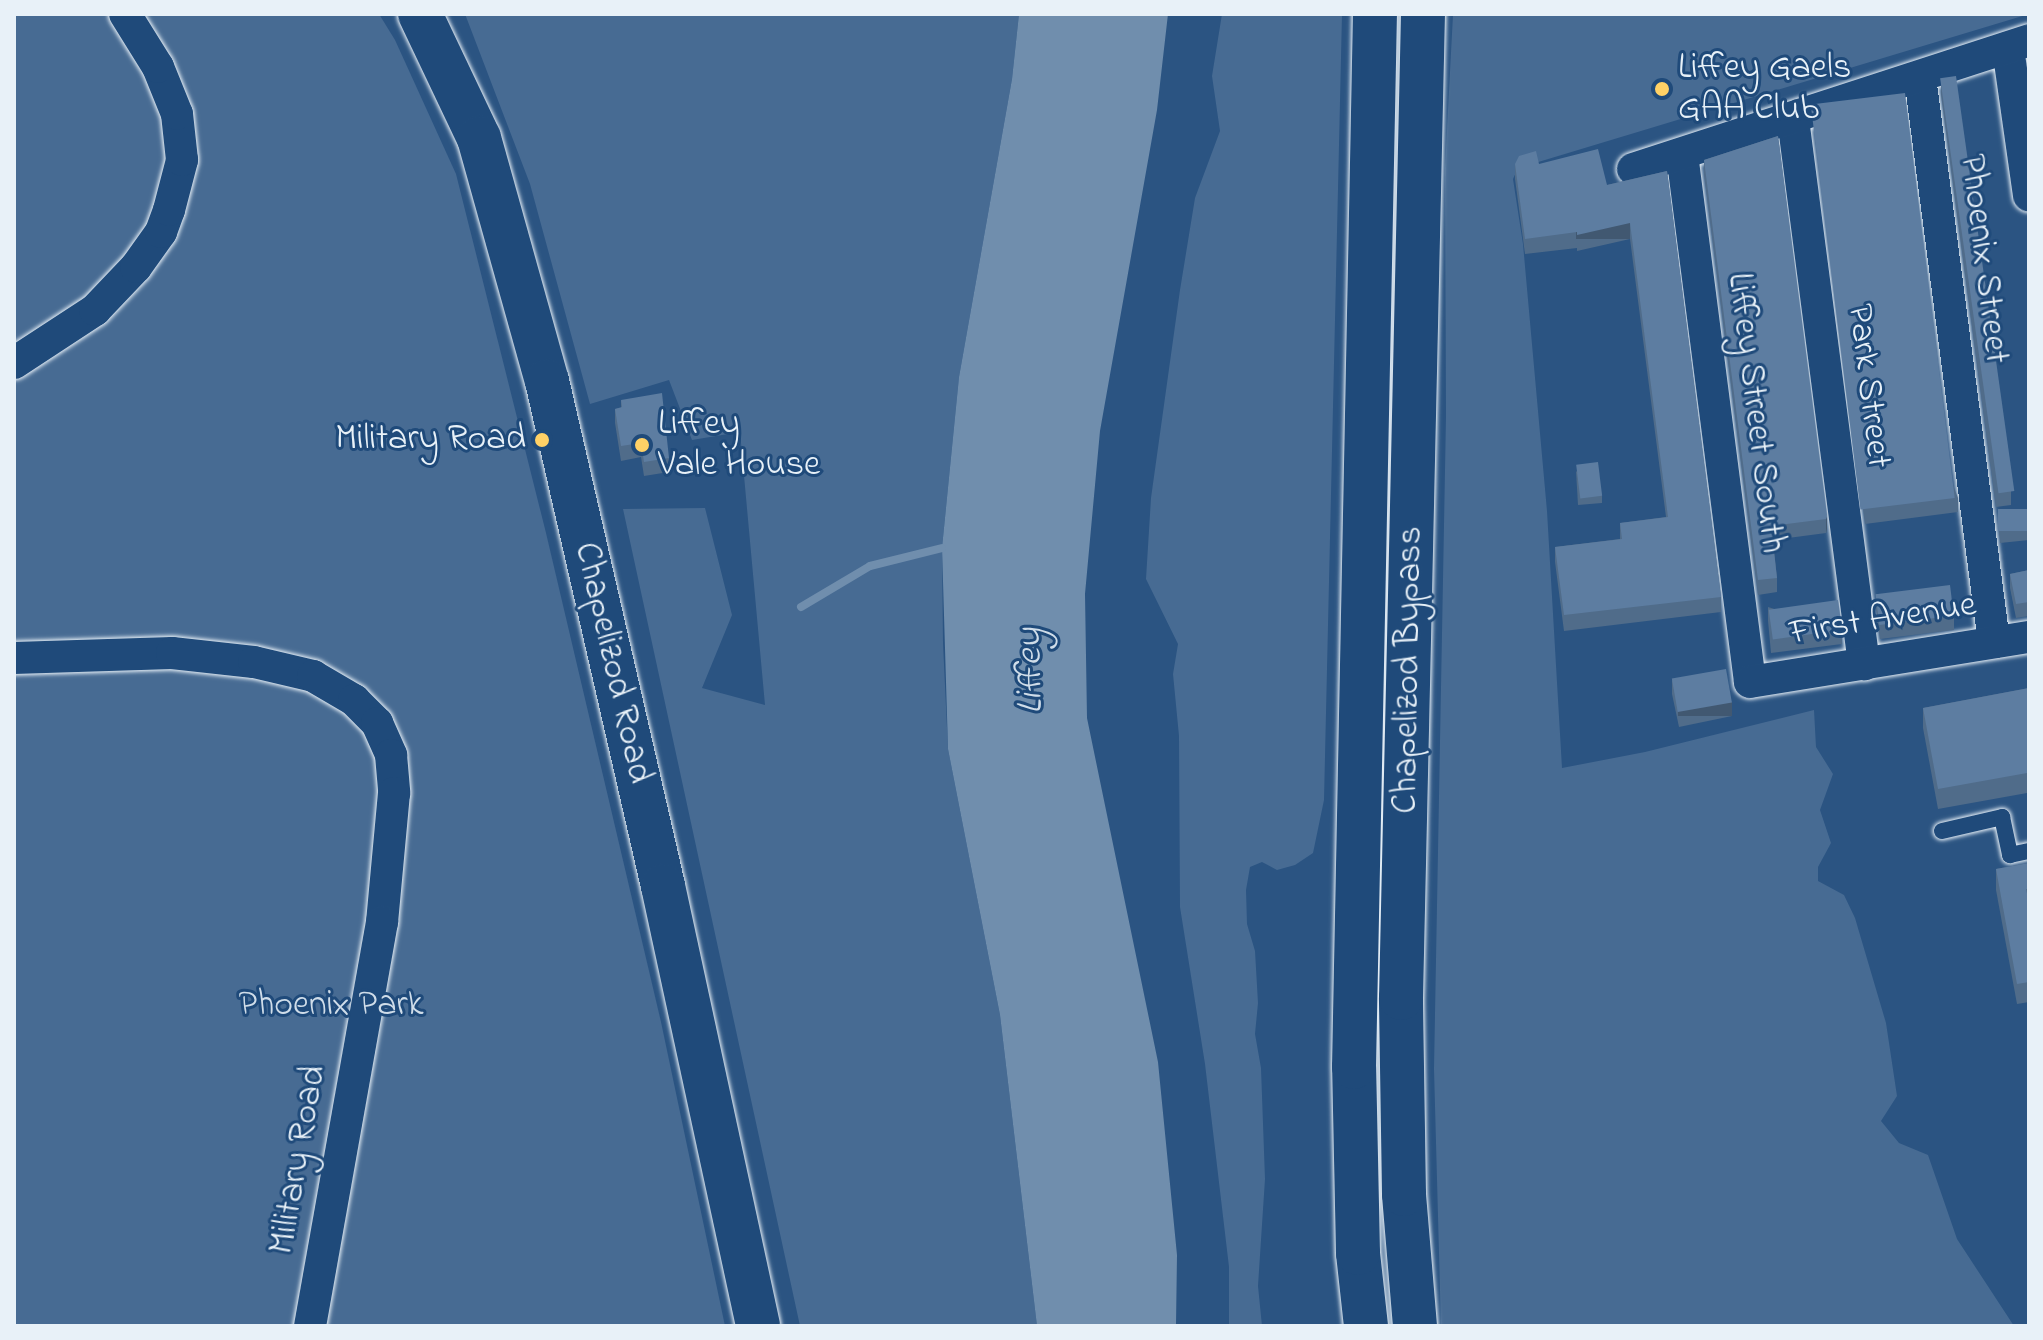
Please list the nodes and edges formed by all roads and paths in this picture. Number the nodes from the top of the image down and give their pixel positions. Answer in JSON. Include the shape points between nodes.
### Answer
{"nodes":[{"id":1,"x":125,"y":14,"type":"edge"},
{"id":2,"x":420,"y":14,"type":"edge"},
{"id":3,"x":1375,"y":14,"type":"edge"},
{"id":4,"x":1423,"y":14,"type":"edge"},
{"id":5,"x":2019,"y":44,"type":"edge"},
{"id":6,"x":1920,"y":77,"type":"junction"},
{"id":7,"x":1793,"y":119,"type":"junction"},
{"id":8,"x":1682,"y":154,"type":"junction"},
{"id":9,"x":1633,"y":169,"type":"dead end"},
{"id":10,"x":2029,"y":196,"type":"edge"},
{"id":11,"x":14,"y":363,"type":"edge"},
{"id":12,"x":2029,"y":637,"type":"edge"},
{"id":13,"x":1994,"y":642,"type":"junction"},
{"id":14,"x":14,"y":658,"type":"edge"},
{"id":15,"x":1864,"y":664,"type":"junction"},
{"id":16,"x":1750,"y":682,"type":"joint"},
{"id":17,"x":1942,"y":831,"type":"dead end"},
{"id":18,"x":2029,"y":851,"type":"edge"},
{"id":19,"x":310,"y":1326,"type":"edge"},
{"id":20,"x":758,"y":1326,"type":"edge"},
{"id":21,"x":1366,"y":1326,"type":"edge"},
{"id":22,"x":1415,"y":1326,"type":"edge"}],
"edges":[{"from":1,"to":11,"type":"street","via":[[158,67],[177,114],[182,160],[169,210],[161,232],[136,267],[95,310]]},
{"from":2,"to":20,"type":"main road","name":"Chapelizod Road","via":[[479,138],[527,306],[598,595]]},
{"from":3,"to":21,"type":"main road","name":"Chapelizod Bypass","via":[[1354,1067],[1358,1253]]},
{"from":4,"to":22,"type":"main road","name":"Chapelizod Bypass","via":[[1401,998],[1404,1194]]},
{"from":5,"to":6,"type":"street"},
{"from":5,"to":10,"type":"street","via":[[2018,123]]},
{"from":6,"to":7,"type":"street"},
{"from":6,"to":13,"type":"street","name":"Phoenix Street"},
{"from":7,"to":8,"type":"street"},
{"from":7,"to":15,"type":"street","name":"Park Street"},
{"from":8,"to":9,"type":"street"},
{"from":8,"to":16,"type":"street","name":"Liffey Street South"},
{"from":12,"to":13,"type":"street","name":"First Avenue"},
{"from":13,"to":15,"type":"street","name":"First Avenue"},
{"from":14,"to":19,"type":"street","name":"Military Road","via":[[172,653],[254,662],[313,676],[354,700],[377,723],[391,755],[394,793],[382,922]]},
{"from":15,"to":16,"type":"street","name":"First Avenue"},
{"from":17,"to":18,"type":"lane","via":[[2002,817],[2010,855]]}]}
